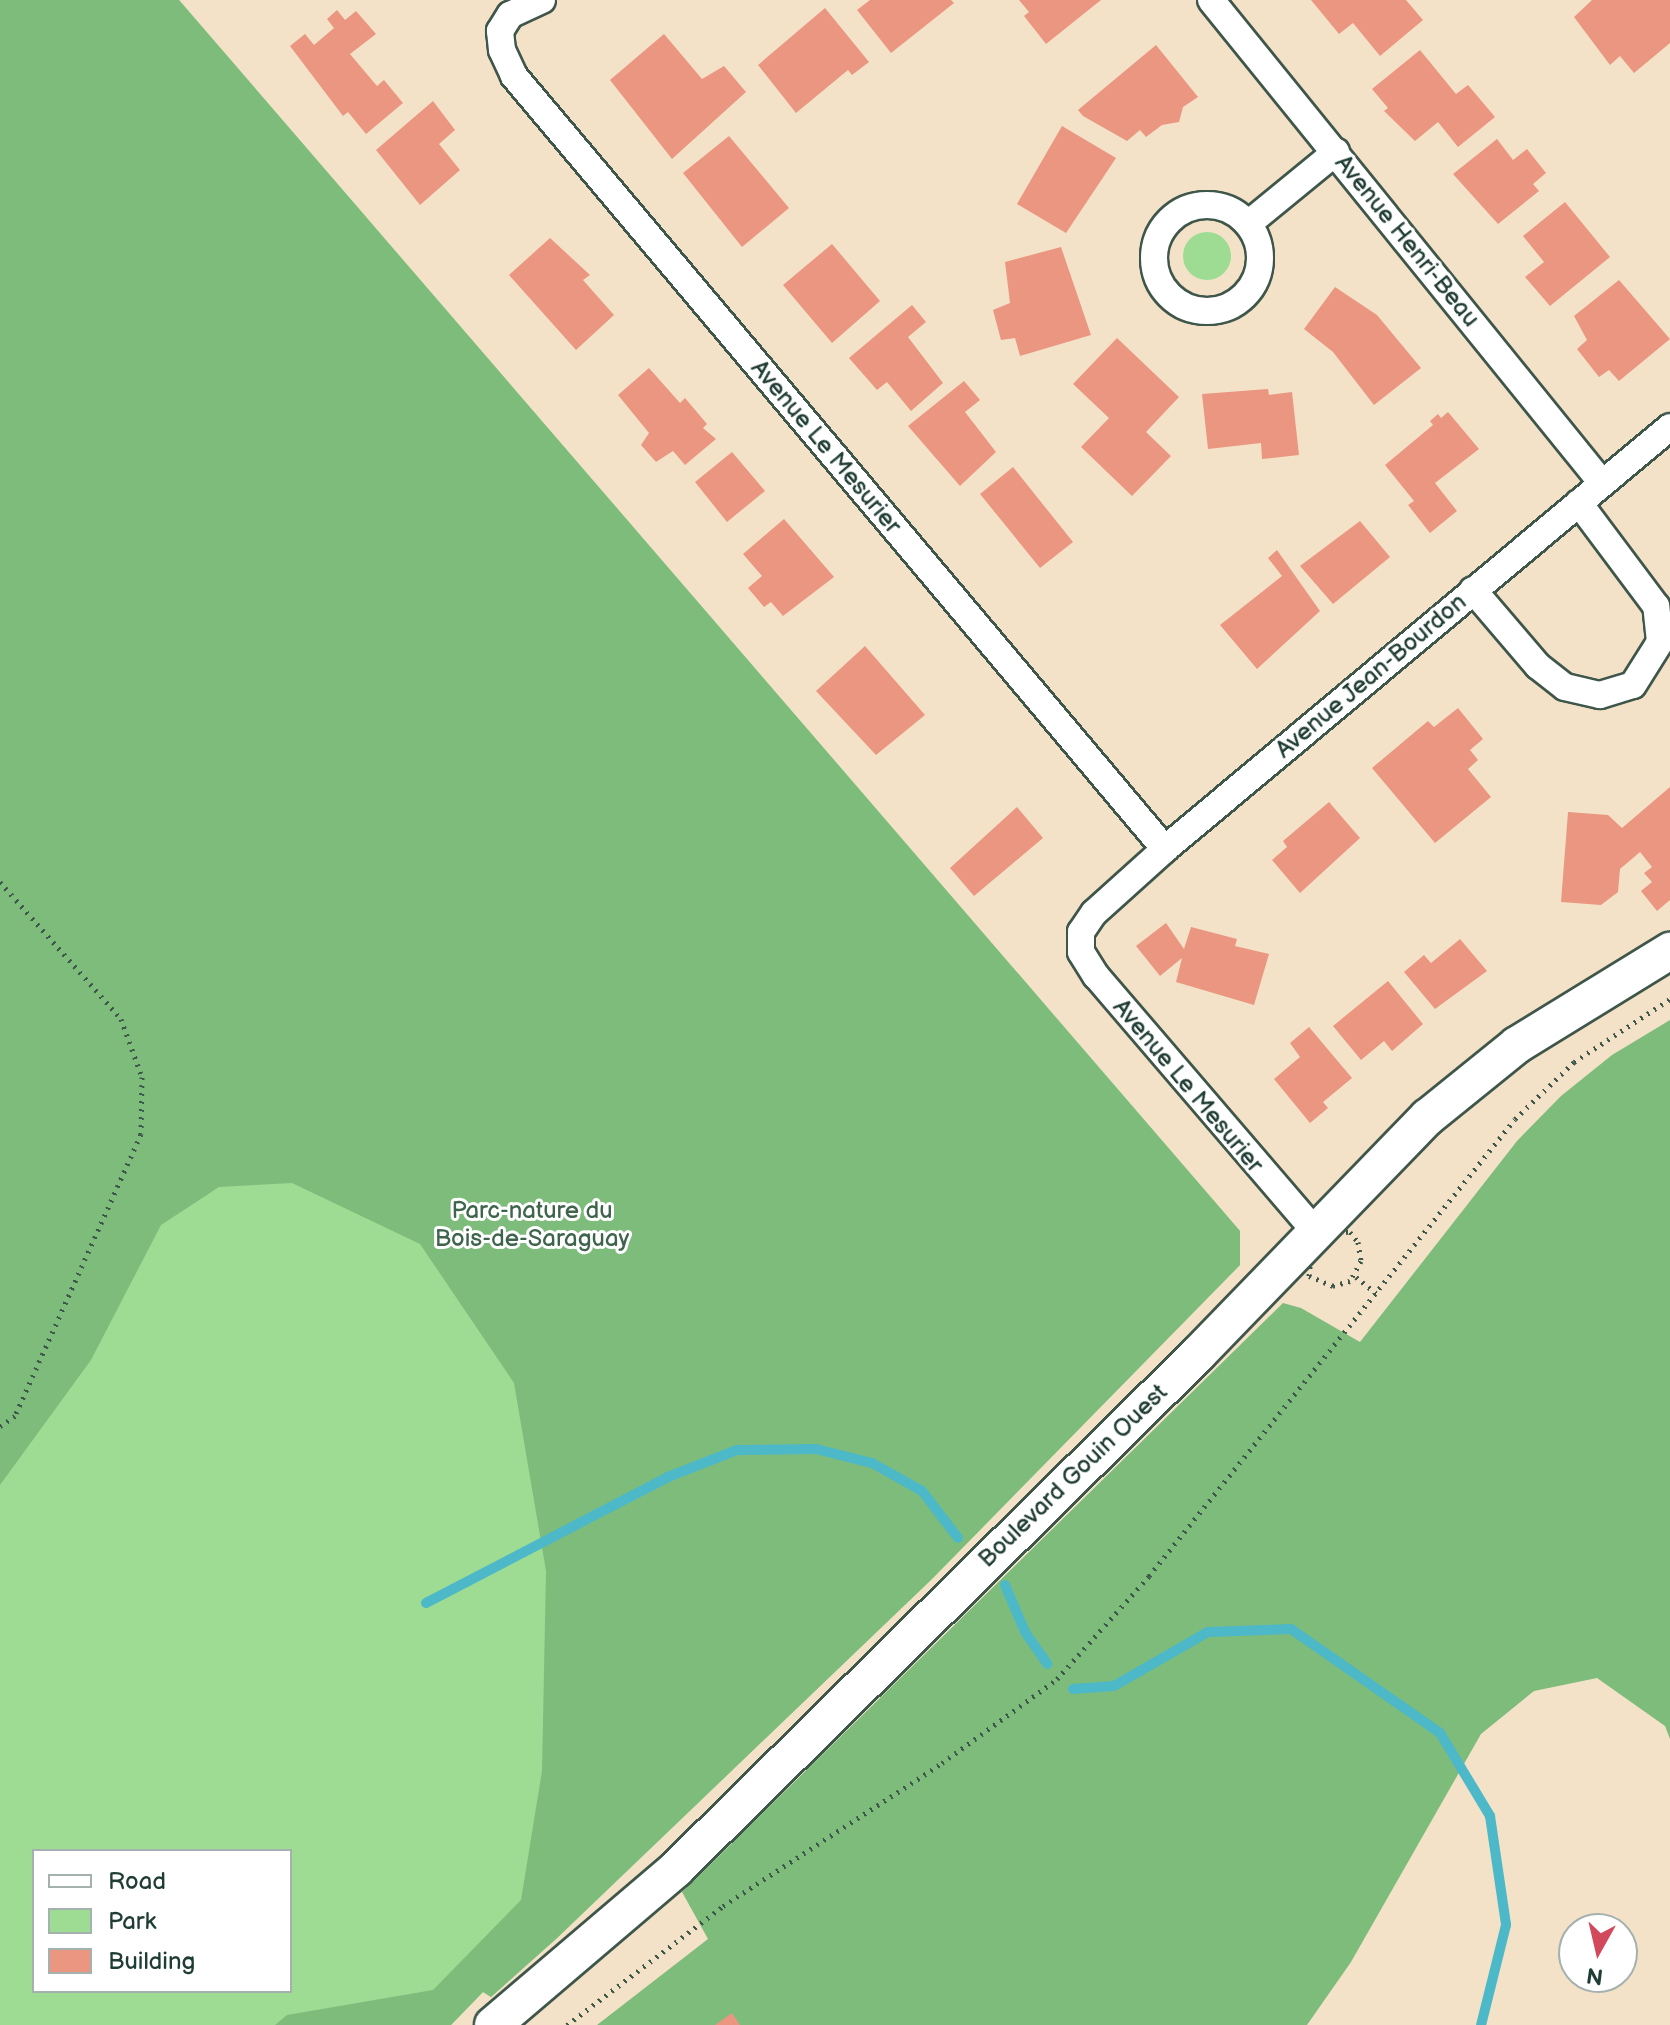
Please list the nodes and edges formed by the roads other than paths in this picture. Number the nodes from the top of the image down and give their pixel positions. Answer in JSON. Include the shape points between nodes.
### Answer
{"nodes":[{"id":1,"x":542,"y":0,"type":"edge"},
{"id":2,"x":1211,"y":0,"type":"edge"},
{"id":3,"x":1336,"y":152,"type":"junction"},
{"id":4,"x":1248,"y":224,"type":"junction"},
{"id":5,"x":1670,"y":427,"type":"edge"},
{"id":6,"x":1602,"y":483,"type":"junction"},
{"id":7,"x":1579,"y":503,"type":"junction"},
{"id":8,"x":1473,"y":590,"type":"junction"},
{"id":9,"x":1165,"y":849,"type":"junction"},
{"id":10,"x":1081,"y":932,"type":"joint"},
{"id":11,"x":1670,"y":951,"type":"edge"},
{"id":12,"x":1314,"y":1230,"type":"junction"},
{"id":13,"x":493,"y":2025,"type":"edge"}],
"edges":[{"from":1,"to":9,"type":"street","name":"Avenue Le Mesurier","via":[[510,15],[499,38],[523,87]]},
{"from":2,"to":3,"type":"street","name":"Avenue Henri-Beau"},
{"from":3,"to":4,"type":"street"},
{"from":3,"to":6,"type":"street","name":"Avenue Henri-Beau"},
{"from":4,"to":4,"type":"street","via":[[1219,206],[1185,210],[1171,220],[1158,241],[1155,267],[1171,296],[1202,311],[1220,310],[1250,291],[1261,257]]},
{"from":5,"to":6,"type":"street","name":"Avenue Jean-Bourdon"},
{"from":6,"to":7,"type":"street","name":"Avenue Jean-Bourdon"},
{"from":7,"to":8,"type":"street","name":"Avenue Jean-Bourdon"},
{"from":7,"to":8,"type":"street","via":[[1656,606],[1660,642],[1633,685],[1600,695],[1565,687],[1538,666]]},
{"from":8,"to":9,"type":"street","name":"Avenue Jean-Bourdon"},
{"from":9,"to":10,"type":"street","name":"Avenue Jean-Bourdon","via":[[1094,913]]},
{"from":10,"to":12,"type":"street","name":"Avenue Le Mesurier","via":[[1081,952],[1096,976]]},
{"from":11,"to":12,"type":"street","name":"Boulevard Gouin Ouest","via":[[1610,983],[1482,1072]]},
{"from":12,"to":13,"type":"street","name":"Boulevard Gouin Ouest","via":[[1198,1354],[676,1869]]}]}
